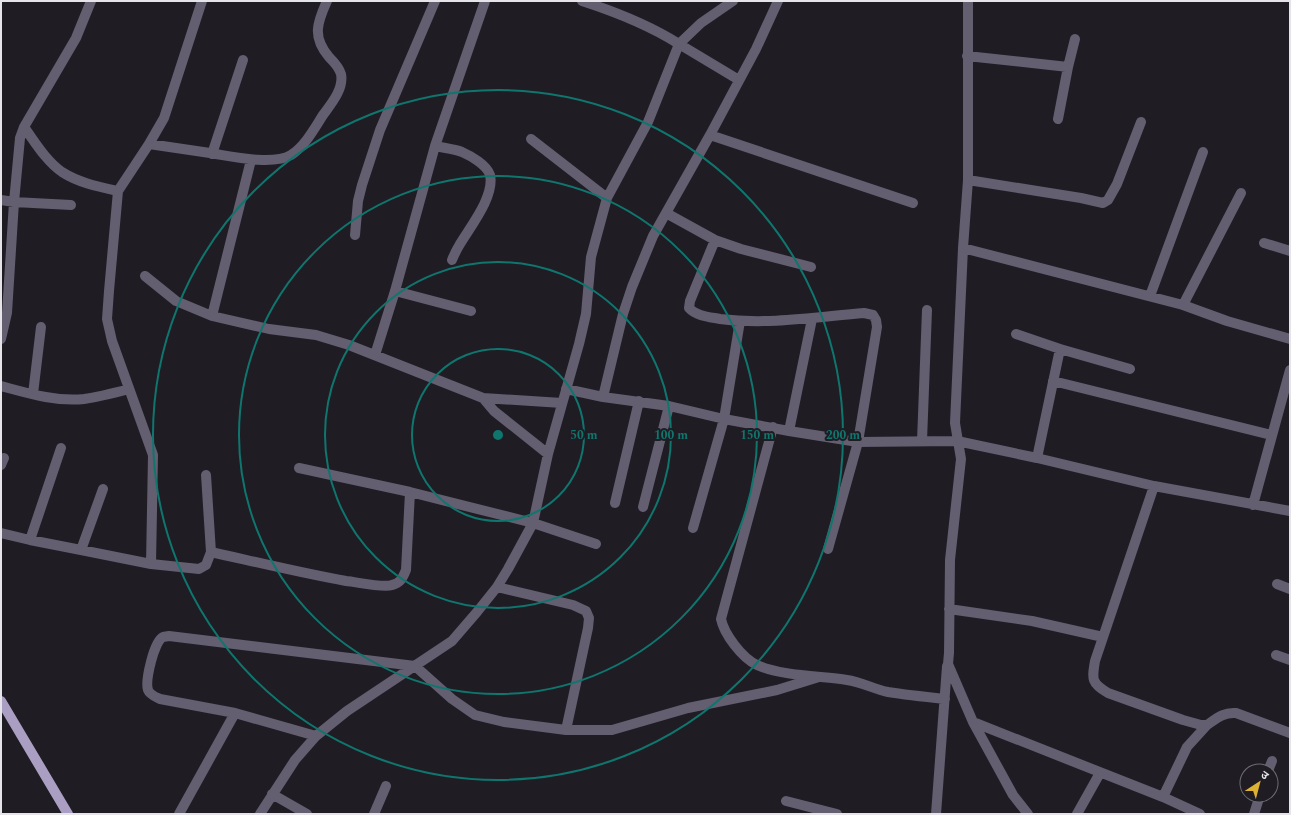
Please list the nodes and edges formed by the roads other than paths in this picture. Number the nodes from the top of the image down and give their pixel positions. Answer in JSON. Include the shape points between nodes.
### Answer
{"nodes":[{"id":1,"x":91,"y":1,"type":"edge"},
{"id":2,"x":202,"y":1,"type":"edge"},
{"id":3,"x":327,"y":1,"type":"edge"},
{"id":4,"x":434,"y":1,"type":"edge"},
{"id":5,"x":483,"y":1,"type":"edge"},
{"id":6,"x":582,"y":1,"type":"edge"},
{"id":7,"x":617,"y":1,"type":"edge"},
{"id":8,"x":733,"y":1,"type":"edge"},
{"id":9,"x":778,"y":1,"type":"edge"},
{"id":10,"x":968,"y":1,"type":"edge"},
{"id":11,"x":614,"y":11,"type":"junction"},
{"id":12,"x":1075,"y":39,"type":"dead end"},
{"id":13,"x":679,"y":44,"type":"junction"},
{"id":14,"x":967,"y":56,"type":"junction"},
{"id":15,"x":243,"y":60,"type":"dead end"},
{"id":16,"x":1068,"y":67,"type":"junction"},
{"id":17,"x":739,"y":80,"type":"junction"},
{"id":18,"x":1058,"y":119,"type":"dead end"},
{"id":19,"x":1141,"y":122,"type":"dead end"},
{"id":20,"x":24,"y":127,"type":"junction"},
{"id":21,"x":710,"y":135,"type":"junction"},
{"id":22,"x":531,"y":139,"type":"dead end"},
{"id":23,"x":149,"y":144,"type":"junction"},
{"id":24,"x":435,"y":146,"type":"junction"},
{"id":25,"x":1203,"y":152,"type":"dead end"},
{"id":26,"x":212,"y":154,"type":"junction"},
{"id":27,"x":251,"y":160,"type":"junction"},
{"id":28,"x":968,"y":180,"type":"junction"},
{"id":29,"x":118,"y":191,"type":"junction"},
{"id":30,"x":1242,"y":193,"type":"dead end"},
{"id":31,"x":607,"y":198,"type":"junction"},
{"id":32,"x":1,"y":200,"type":"edge"},
{"id":33,"x":14,"y":202,"type":"junction"},
{"id":34,"x":913,"y":203,"type":"dead end"},
{"id":35,"x":71,"y":205,"type":"dead end"},
{"id":36,"x":666,"y":213,"type":"junction"},
{"id":37,"x":355,"y":235,"type":"dead end"},
{"id":38,"x":715,"y":240,"type":"junction"},
{"id":39,"x":1264,"y":243,"type":"dead end"},
{"id":40,"x":963,"y":248,"type":"junction"},
{"id":41,"x":1290,"y":251,"type":"edge"},
{"id":42,"x":452,"y":260,"type":"dead end"},
{"id":43,"x":811,"y":267,"type":"dead end"},
{"id":44,"x":145,"y":276,"type":"dead end"},
{"id":45,"x":395,"y":291,"type":"junction"},
{"id":46,"x":1150,"y":296,"type":"junction"},
{"id":47,"x":1183,"y":305,"type":"junction"},
{"id":48,"x":471,"y":310,"type":"dead end"},
{"id":49,"x":927,"y":310,"type":"dead end"},
{"id":50,"x":212,"y":316,"type":"junction"},
{"id":51,"x":812,"y":319,"type":"junction"},
{"id":52,"x":740,"y":321,"type":"junction"},
{"id":53,"x":41,"y":327,"type":"dead end"},
{"id":54,"x":1016,"y":334,"type":"dead end"},
{"id":55,"x":1,"y":339,"type":"edge"},
{"id":56,"x":1290,"y":339,"type":"edge"},
{"id":57,"x":1060,"y":349,"type":"junction"},
{"id":58,"x":374,"y":355,"type":"junction"},
{"id":59,"x":1130,"y":369,"type":"dead end"},
{"id":60,"x":1290,"y":370,"type":"edge"},
{"id":61,"x":1053,"y":381,"type":"junction"},
{"id":62,"x":1,"y":386,"type":"edge"},
{"id":63,"x":129,"y":388,"type":"junction"},
{"id":64,"x":566,"y":389,"type":"junction"},
{"id":65,"x":33,"y":394,"type":"junction"},
{"id":66,"x":603,"y":397,"type":"junction"},
{"id":67,"x":483,"y":398,"type":"junction"},
{"id":68,"x":639,"y":401,"type":"junction"},
{"id":69,"x":562,"y":403,"type":"junction"},
{"id":70,"x":669,"y":406,"type":"junction"},
{"id":71,"x":724,"y":418,"type":"junction"},
{"id":72,"x":773,"y":427,"type":"junction"},
{"id":73,"x":789,"y":431,"type":"junction"},
{"id":74,"x":1271,"y":435,"type":"junction"},
{"id":75,"x":922,"y":441,"type":"junction"},
{"id":76,"x":957,"y":441,"type":"junction"},
{"id":77,"x":858,"y":442,"type":"junction"},
{"id":78,"x":61,"y":448,"type":"dead end"},
{"id":79,"x":548,"y":454,"type":"junction"},
{"id":80,"x":1037,"y":458,"type":"junction"},
{"id":81,"x":299,"y":468,"type":"dead end"},
{"id":82,"x":206,"y":475,"type":"dead end"},
{"id":83,"x":1154,"y":486,"type":"junction"},
{"id":84,"x":103,"y":489,"type":"dead end"},
{"id":85,"x":410,"y":492,"type":"junction"},
{"id":86,"x":616,"y":503,"type":"dead end"},
{"id":87,"x":1253,"y":505,"type":"junction"},
{"id":88,"x":643,"y":506,"type":"dead end"},
{"id":89,"x":1290,"y":511,"type":"edge"},
{"id":90,"x":533,"y":522,"type":"junction"},
{"id":91,"x":692,"y":528,"type":"dead end"},
{"id":92,"x":1,"y":533,"type":"edge"},
{"id":93,"x":30,"y":540,"type":"junction"},
{"id":94,"x":596,"y":544,"type":"dead end"},
{"id":95,"x":828,"y":549,"type":"dead end"},
{"id":96,"x":81,"y":550,"type":"junction"},
{"id":97,"x":211,"y":552,"type":"junction"},
{"id":98,"x":151,"y":564,"type":"junction"},
{"id":99,"x":1277,"y":584,"type":"dead end"},
{"id":100,"x":497,"y":587,"type":"junction"},
{"id":101,"x":1290,"y":589,"type":"edge"},
{"id":102,"x":949,"y":609,"type":"junction"},
{"id":103,"x":1103,"y":637,"type":"junction"},
{"id":104,"x":1276,"y":655,"type":"dead end"},
{"id":105,"x":1290,"y":660,"type":"edge"},
{"id":106,"x":948,"y":664,"type":"junction"},
{"id":107,"x":415,"y":666,"type":"junction"},
{"id":108,"x":819,"y":677,"type":"junction"},
{"id":109,"x":945,"y":700,"type":"junction"},
{"id":110,"x":1,"y":701,"type":"edge"},
{"id":111,"x":235,"y":713,"type":"junction"},
{"id":112,"x":973,"y":722,"type":"junction"},
{"id":113,"x":1208,"y":725,"type":"junction"},
{"id":114,"x":566,"y":730,"type":"junction"},
{"id":115,"x":1290,"y":733,"type":"edge"},
{"id":116,"x":316,"y":736,"type":"junction"},
{"id":117,"x":1100,"y":773,"type":"junction"},
{"id":118,"x":386,"y":786,"type":"dead end"},
{"id":119,"x":272,"y":794,"type":"junction"},
{"id":120,"x":1163,"y":797,"type":"junction"},
{"id":121,"x":786,"y":801,"type":"dead end"},
{"id":122,"x":1257,"y":803,"type":"edge"},
{"id":123,"x":67,"y":813,"type":"edge"},
{"id":124,"x":179,"y":814,"type":"edge"},
{"id":125,"x":260,"y":814,"type":"edge"},
{"id":126,"x":307,"y":814,"type":"edge"},
{"id":127,"x":374,"y":814,"type":"edge"},
{"id":128,"x":837,"y":814,"type":"edge"},
{"id":129,"x":936,"y":814,"type":"edge"},
{"id":130,"x":1028,"y":814,"type":"edge"},
{"id":131,"x":1077,"y":814,"type":"edge"},
{"id":132,"x":1200,"y":814,"type":"edge"},
{"id":133,"x":1254,"y":814,"type":"edge"}],
"edges":[{"from":1,"to":20,"type":"street","via":[[76,38]]},
{"from":2,"to":23,"type":"street","via":[[166,112]]},
{"from":3,"to":27,"type":"street","via":[[318,30],[319,42],[339,68],[340,88],[310,135],[291,155],[282,159]]},
{"from":4,"to":37,"type":"street","via":[[378,137],[359,196]]},
{"from":5,"to":24,"type":"street"},
{"from":6,"to":11,"type":"street"},
{"from":7,"to":11,"type":"street"},
{"from":8,"to":13,"type":"street","via":[[701,23]]},
{"from":9,"to":17,"type":"street"},
{"from":10,"to":14,"type":"street"},
{"from":11,"to":13,"type":"street"},
{"from":12,"to":16,"type":"street"},
{"from":13,"to":17,"type":"street"},
{"from":13,"to":31,"type":"street","via":[[648,122]]},
{"from":14,"to":16,"type":"street"},
{"from":14,"to":28,"type":"street"},
{"from":15,"to":26,"type":"street"},
{"from":16,"to":18,"type":"street"},
{"from":17,"to":21,"type":"street"},
{"from":19,"to":28,"type":"street","via":[[1117,184],[1108,200],[1103,203]]},
{"from":20,"to":29,"type":"street","via":[[50,161],[62,172],[96,186]]},
{"from":20,"to":33,"type":"street","via":[[20,138]]},
{"from":21,"to":34,"type":"street"},
{"from":21,"to":36,"type":"street"},
{"from":22,"to":31,"type":"street"},
{"from":23,"to":26,"type":"street"},
{"from":23,"to":29,"type":"street"},
{"from":24,"to":42,"type":"street","via":[[470,156],[488,171],[490,177],[484,205]]},
{"from":24,"to":45,"type":"street"},
{"from":25,"to":46,"type":"street"},
{"from":26,"to":27,"type":"street"},
{"from":27,"to":50,"type":"street"},
{"from":28,"to":40,"type":"street"},
{"from":29,"to":63,"type":"street","via":[[107,319]]},
{"from":30,"to":47,"type":"street"},
{"from":31,"to":64,"type":"street","via":[[591,257],[583,329]]},
{"from":32,"to":33,"type":"street"},
{"from":33,"to":35,"type":"street"},
{"from":33,"to":55,"type":"street","via":[[7,314]]},
{"from":36,"to":38,"type":"street"},
{"from":36,"to":66,"type":"street","via":[[653,236],[632,287]]},
{"from":38,"to":43,"type":"street"},
{"from":38,"to":52,"type":"street","via":[[689,308],[693,312],[710,317]]},
{"from":39,"to":41,"type":"street"},
{"from":40,"to":46,"type":"street"},
{"from":40,"to":76,"type":"street","via":[[955,423]]},
{"from":44,"to":50,"type":"street","via":[[176,302]]},
{"from":45,"to":48,"type":"street"},
{"from":45,"to":58,"type":"street"},
{"from":46,"to":47,"type":"street"},
{"from":47,"to":56,"type":"street"},
{"from":49,"to":75,"type":"street"},
{"from":50,"to":58,"type":"street","via":[[269,329],[316,335]]},
{"from":51,"to":52,"type":"street"},
{"from":51,"to":73,"type":"street"},
{"from":51,"to":77,"type":"street","via":[[864,313],[875,317],[876,327]]},
{"from":52,"to":71,"type":"street"},
{"from":53,"to":65,"type":"street"},
{"from":54,"to":57,"type":"street"},
{"from":57,"to":59,"type":"street"},
{"from":57,"to":61,"type":"street"},
{"from":58,"to":67,"type":"street"},
{"from":60,"to":74,"type":"street"},
{"from":61,"to":74,"type":"street"},
{"from":61,"to":80,"type":"street"},
{"from":62,"to":65,"type":"street"},
{"from":63,"to":65,"type":"street","via":[[82,399],[62,399]]},
{"from":63,"to":98,"type":"street","via":[[152,455]]},
{"from":64,"to":66,"type":"street"},
{"from":64,"to":69,"type":"street"},
{"from":66,"to":68,"type":"street"},
{"from":67,"to":69,"type":"street"},
{"from":67,"to":79,"type":"street","via":[[494,411]]},
{"from":68,"to":70,"type":"street"},
{"from":68,"to":86,"type":"street"},
{"from":69,"to":79,"type":"street"},
{"from":70,"to":71,"type":"street"},
{"from":70,"to":88,"type":"street"},
{"from":71,"to":72,"type":"street"},
{"from":71,"to":91,"type":"street"},
{"from":72,"to":73,"type":"street"},
{"from":72,"to":108,"type":"street","via":[[721,619],[728,637],[758,666]]},
{"from":73,"to":77,"type":"street"},
{"from":74,"to":87,"type":"street"},
{"from":75,"to":76,"type":"street"},
{"from":75,"to":77,"type":"street"},
{"from":76,"to":80,"type":"street"},
{"from":76,"to":102,"type":"street","via":[[961,459],[950,560]]},
{"from":77,"to":95,"type":"street"},
{"from":78,"to":93,"type":"street"},
{"from":79,"to":90,"type":"street"},
{"from":80,"to":83,"type":"street"},
{"from":81,"to":85,"type":"street"},
{"from":82,"to":97,"type":"street"},
{"from":83,"to":87,"type":"street"},
{"from":83,"to":103,"type":"street"},
{"from":84,"to":96,"type":"street"},
{"from":85,"to":90,"type":"street"},
{"from":85,"to":97,"type":"street","via":[[406,570],[401,580],[394,585],[358,583]]},
{"from":87,"to":89,"type":"street"},
{"from":90,"to":94,"type":"street"},
{"from":90,"to":100,"type":"street"},
{"from":92,"to":93,"type":"street"},
{"from":93,"to":96,"type":"street"},
{"from":96,"to":98,"type":"street"},
{"from":97,"to":98,"type":"street","via":[[206,565],[199,568]]},
{"from":99,"to":101,"type":"street"},
{"from":100,"to":107,"type":"street","via":[[452,641]]},
{"from":100,"to":114,"type":"street","via":[[573,605],[586,611],[589,618],[588,628]]},
{"from":102,"to":103,"type":"street","via":[[1032,621]]},
{"from":102,"to":106,"type":"street"},
{"from":103,"to":113,"type":"street","via":[[1092,677],[1097,686],[1108,693],[1183,720]]},
{"from":104,"to":105,"type":"street"},
{"from":106,"to":109,"type":"street"},
{"from":106,"to":112,"type":"street"},
{"from":107,"to":111,"type":"street","via":[[163,637],[156,647],[148,676],[148,690],[151,694],[168,701]]},
{"from":107,"to":114,"type":"street","via":[[452,699],[475,715],[504,722]]},
{"from":107,"to":116,"type":"street","via":[[346,712]]},
{"from":108,"to":109,"type":"street","via":[[855,681],[887,692]]},
{"from":108,"to":114,"type":"street","via":[[777,690],[688,708],[612,730]]},
{"from":109,"to":129,"type":"street"},
{"from":110,"to":123,"type":"main road"},
{"from":111,"to":116,"type":"street"},
{"from":111,"to":124,"type":"street"},
{"from":112,"to":117,"type":"street"},
{"from":112,"to":130,"type":"street","via":[[1013,795]]},
{"from":113,"to":115,"type":"street","via":[[1228,712]]},
{"from":113,"to":120,"type":"street","via":[[1187,747]]},
{"from":116,"to":119,"type":"street","via":[[295,760]]},
{"from":117,"to":120,"type":"street"},
{"from":117,"to":131,"type":"street"},
{"from":118,"to":127,"type":"street"},
{"from":119,"to":125,"type":"street"},
{"from":119,"to":126,"type":"street"},
{"from":120,"to":132,"type":"street"},
{"from":121,"to":128,"type":"street"},
{"from":122,"to":133,"type":"street"}]}
